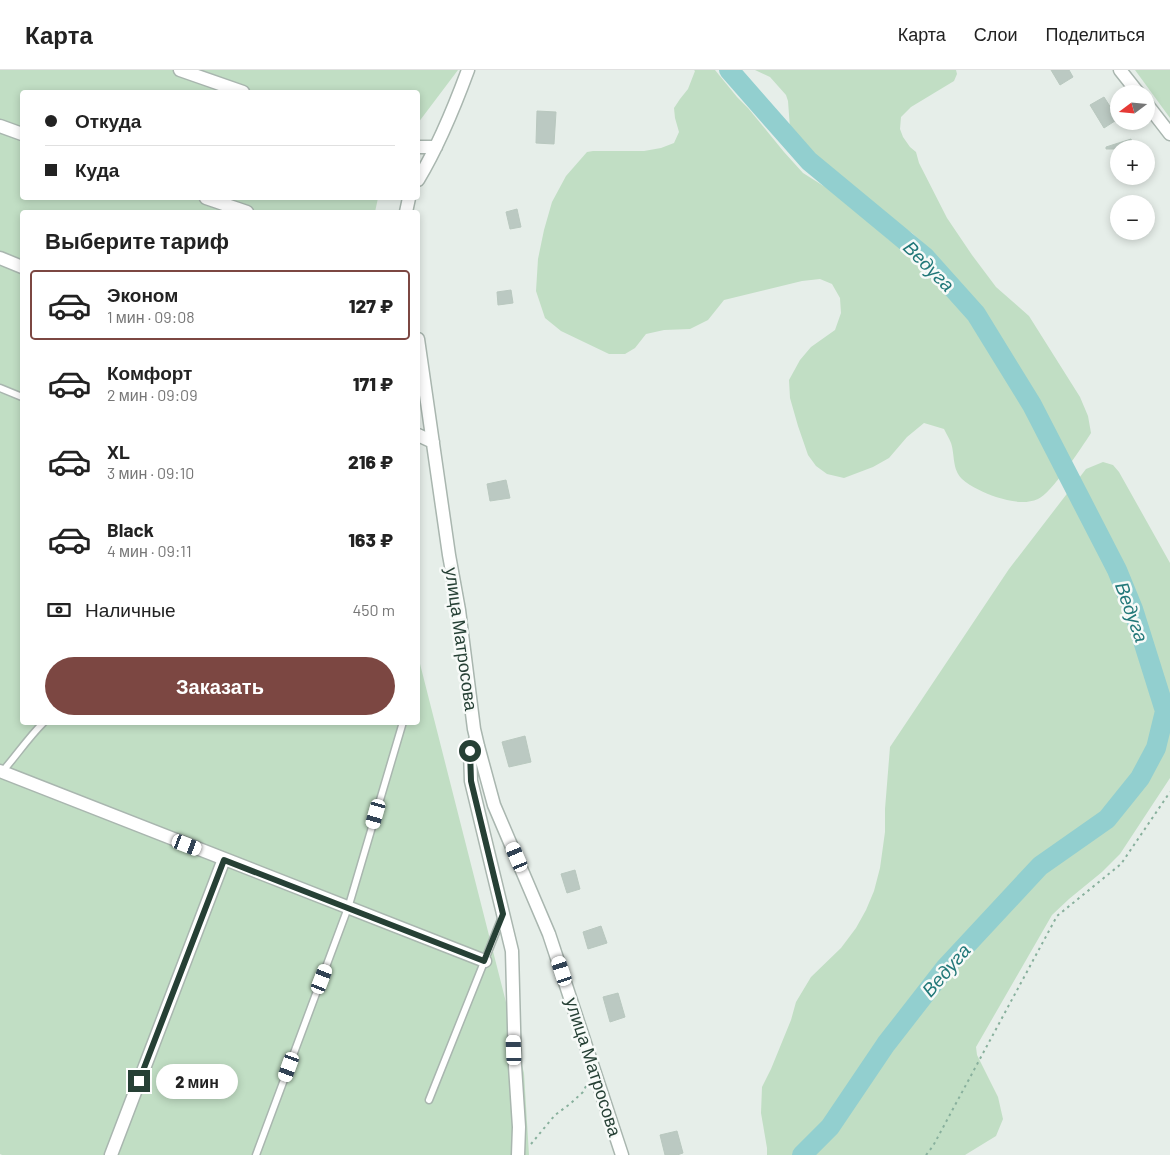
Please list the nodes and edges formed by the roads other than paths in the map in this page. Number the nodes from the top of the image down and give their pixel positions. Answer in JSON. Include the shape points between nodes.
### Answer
{"nodes":[{"id":1,"x":180,"y":70,"type":"edge"},
{"id":2,"x":468,"y":70,"type":"edge"},
{"id":3,"x":1120,"y":70,"type":"edge"},
{"id":4,"x":1132,"y":85,"type":"edge"},
{"id":5,"x":237,"y":90,"type":"edge"},
{"id":6,"x":1155,"y":114,"type":"edge"},
{"id":7,"x":0,"y":126,"type":"edge"},
{"id":8,"x":1170,"y":131,"type":"edge"},
{"id":9,"x":20,"y":133,"type":"edge"},
{"id":10,"x":420,"y":147,"type":"edge"},
{"id":11,"x":436,"y":147,"type":"junction"},
{"id":12,"x":420,"y":176,"type":"edge"},
{"id":13,"x":212,"y":200,"type":"edge"},
{"id":14,"x":241,"y":210,"type":"edge"},
{"id":15,"x":0,"y":258,"type":"edge"},
{"id":16,"x":20,"y":266,"type":"edge"},
{"id":17,"x":420,"y":353,"type":"edge"},
{"id":18,"x":0,"y":388,"type":"edge"},
{"id":19,"x":20,"y":396,"type":"edge"},
{"id":20,"x":420,"y":436,"type":"edge"},
{"id":21,"x":433,"y":442,"type":"junction"},
{"id":22,"x":41,"y":725,"type":"edge"},
{"id":23,"x":402,"y":725,"type":"edge"},
{"id":24,"x":476,"y":738,"type":"junction"},
{"id":25,"x":1,"y":772,"type":"edge"},
{"id":26,"x":224,"y":860,"type":"junction"},
{"id":27,"x":348,"y":908,"type":"junction"},
{"id":28,"x":503,"y":914,"type":"junction"},
{"id":29,"x":484,"y":961,"type":"junction"},
{"id":30,"x":429,"y":1100,"type":"dead end"},
{"id":31,"x":111,"y":1155,"type":"edge"},
{"id":32,"x":256,"y":1155,"type":"edge"},
{"id":33,"x":518,"y":1155,"type":"edge"},
{"id":34,"x":622,"y":1155,"type":"edge"}],
"edges":[{"from":1,"to":5,"type":"street"},
{"from":2,"to":11,"type":"street"},
{"from":3,"to":4,"type":"street"},
{"from":6,"to":8,"type":"street"},
{"from":7,"to":9,"type":"street"},
{"from":10,"to":11,"type":"street"},
{"from":11,"to":12,"type":"street"},
{"from":13,"to":14,"type":"street"},
{"from":15,"to":16,"type":"street"},
{"from":17,"to":21,"type":"street","name":"улица Матросова"},
{"from":18,"to":19,"type":"lane"},
{"from":20,"to":21,"type":"street"},
{"from":21,"to":24,"type":"street","name":"улица Матросова"},
{"from":22,"to":25,"type":"lane"},
{"from":23,"to":27,"type":"lane"},
{"from":24,"to":28,"type":"street","via":[[470,751],[471,781]]},
{"from":24,"to":34,"type":"street","name":"улица Матросова","via":[[494,805],[549,934]]},
{"from":25,"to":26,"type":"street"},
{"from":26,"to":27,"type":"street"},
{"from":26,"to":31,"type":"street"},
{"from":27,"to":29,"type":"street"},
{"from":27,"to":32,"type":"lane"},
{"from":28,"to":29,"type":"lane"},
{"from":28,"to":33,"type":"street","via":[[512,951],[520,1127]]},
{"from":29,"to":30,"type":"lane"}]}
